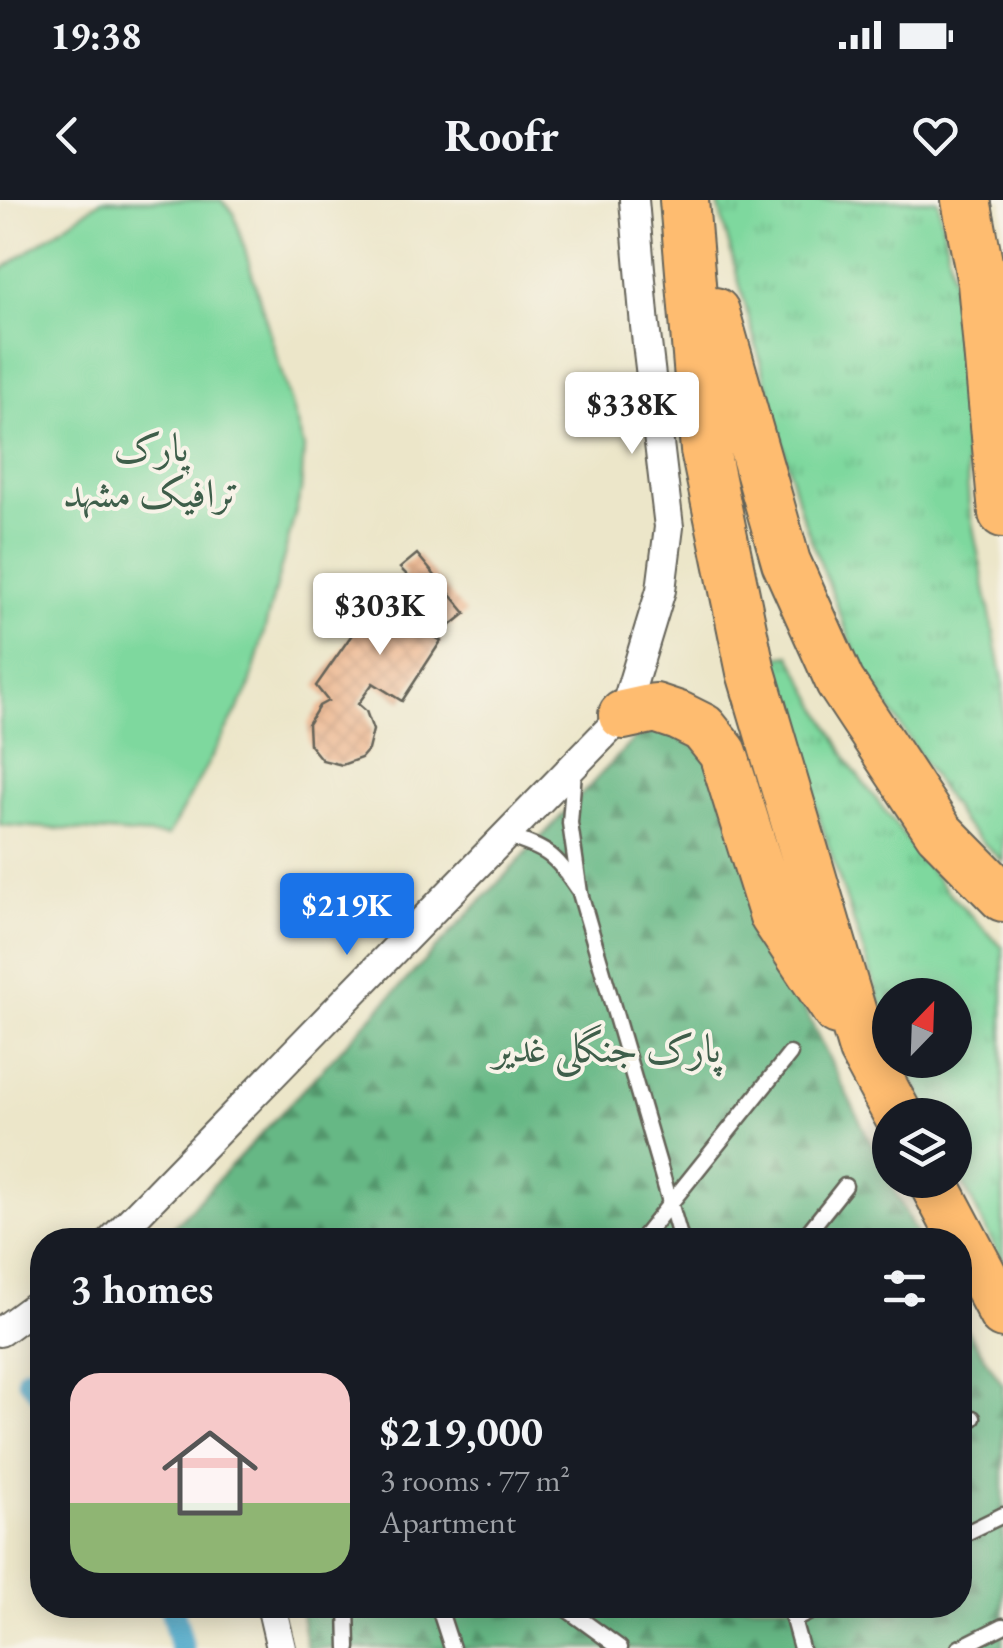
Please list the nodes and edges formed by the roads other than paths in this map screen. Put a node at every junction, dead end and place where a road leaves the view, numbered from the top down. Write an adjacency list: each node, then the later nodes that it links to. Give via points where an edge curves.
1 (634, 200): 5 (street, via 669,527 661,590)
2 (966, 200): 4 (highway, via 982,283)
3 (684, 202): 9 (highway, via 786,562 840,682 939,832); 10 (highway, via 705,450 748,654)
4 (1003, 513)
5 (623, 714): 6 (street); 10 (highway, via 655,708 678,716 703,728 723,753 774,916)
6 (575, 765): 7 (street); 8 (lane, via 570,824)
7 (506, 836): 8 (lane, via 560,862); 16 (street)
8 (580, 893): 15 (lane)
9 (1003, 897)
10 (863, 1050): 12 (highway)
11 (790, 1054): 15 (lane)
12 (889, 1098)
13 (845, 1186): 19 (lane)
14 (942, 1198): 20 (highway)
15 (670, 1203): 17 (lane); 18 (lane)
16 (124, 1228)
17 (651, 1228)
18 (677, 1228)
19 (812, 1228)
20 (957, 1228)
21 (972, 1255): 23 (highway)
22 (30, 1309): 24 (street)
23 (1003, 1314)
24 (0, 1332)
25 (1003, 1515): 26 (lane)
26 (972, 1530)
27 (274, 1618): 33 (street)
28 (347, 1618): 34 (lane)
29 (442, 1618): 35 (lane)
30 (580, 1618): 36 (lane)
31 (792, 1618): 37 (lane)
32 (1003, 1626): 38 (lane)
33 (281, 1648)
34 (348, 1648)
35 (452, 1648)
36 (620, 1648)
37 (801, 1648)
38 (959, 1648)

